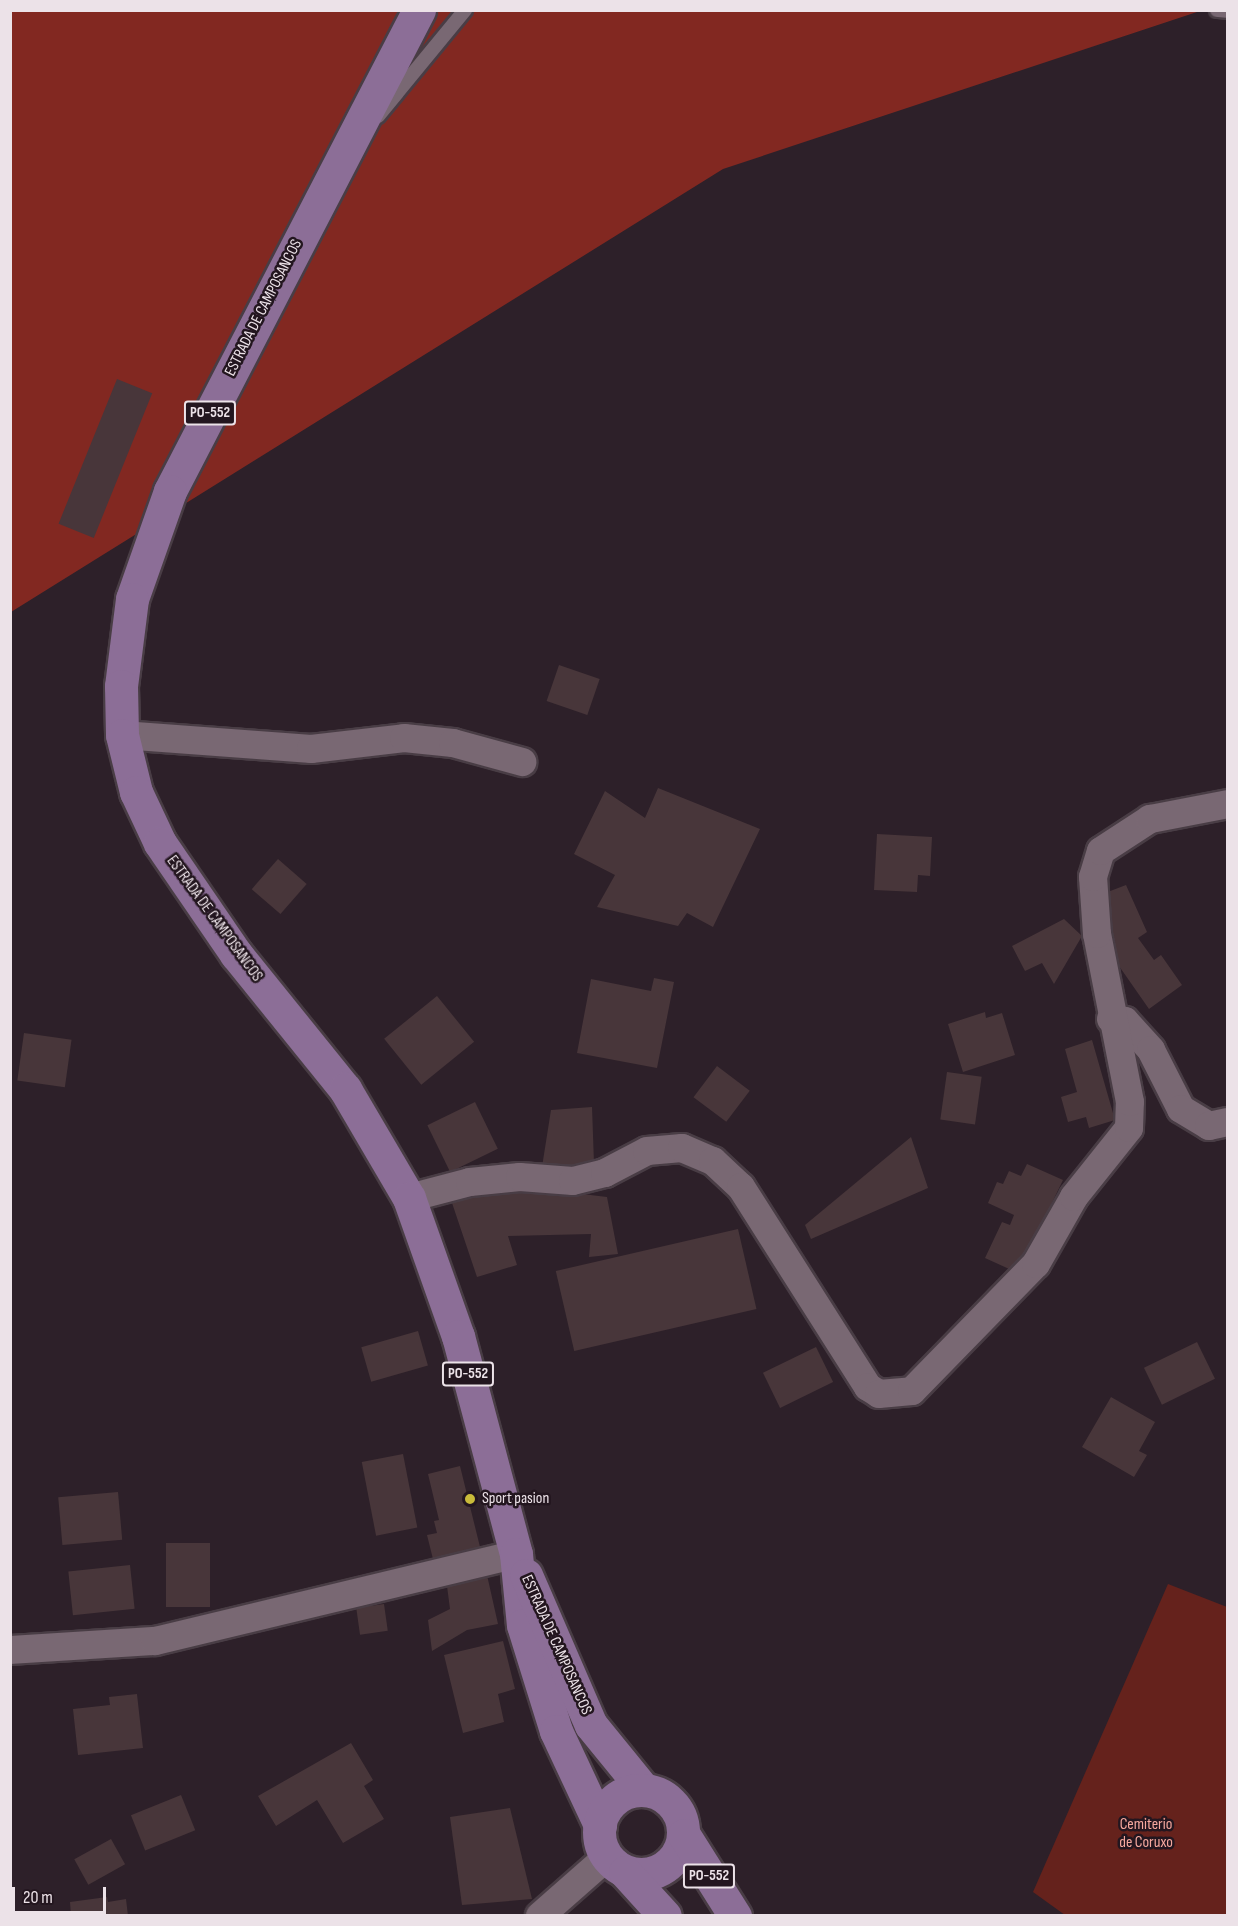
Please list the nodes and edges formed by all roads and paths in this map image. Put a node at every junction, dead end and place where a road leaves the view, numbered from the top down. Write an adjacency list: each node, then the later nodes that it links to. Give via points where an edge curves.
1 (419, 10): 5 (main road, ESTRADA DE CAMPOSANCOS / PO-552)
2 (465, 10): 5 (lane)
3 (1217, 10): 4 (lane)
4 (1227, 10)
5 (343, 156): 6 (main road, ESTRADA DE CAMPOSANCOS / PO-552, via 170,490 127,627)
6 (122, 735): 7 (street, via 311,749 404,738 453,743); 11 (main road, ESTRADA DE CAMPOSANCOS / PO-552, via 136,792 165,852 236,954 345,1089)
7 (522, 762)
8 (1227, 804): 9 (street, via 1150,819 1101,851 1093,877 1097,934)
9 (1112, 1019): 10 (street, via 1125,1021 1151,1050 1181,1109 1209,1125); 11 (street, via 1130,1102 1122,1142 1074,1197 1036,1264 938,1367 912,1391 899,1395 868,1387 741,1187 713,1161 682,1148 647,1151 605,1173 573,1181 520,1177 470,1182)
10 (1227, 1122)
11 (409, 1198): 12 (main road, ESTRADA DE CAMPOSANCOS / PO-552, via 458,1336)
12 (516, 1554): 13 (street, via 154,1641); 14 (main road, ESTRADA DE CAMPOSANCOS / PO-552, via 591,1725); 15 (main road, ESTRADA DE CAMPOSANCOS / PO-552, via 523,1625 556,1731)
13 (10, 1650)
14 (644, 1790): 15 (main road, via 610,1803); 16 (main road, ESTRADA DE CAMPOSANCOS / PO-552, via 669,1799)
15 (600, 1825): 17 (main road, ESTRADA DE CAMPOSANCOS / PO-552)
16 (684, 1835): 17 (main road, PO-552, via 676,1856 659,1871); 20 (main road, ESTRADA DE CAMPOSANCOS / PO-552)
17 (616, 1864): 18 (street); 19 (main road, ESTRADA DE CAMPOSANCOS / PO-552)
18 (540, 1916)
19 (665, 1916)
20 (735, 1916)

